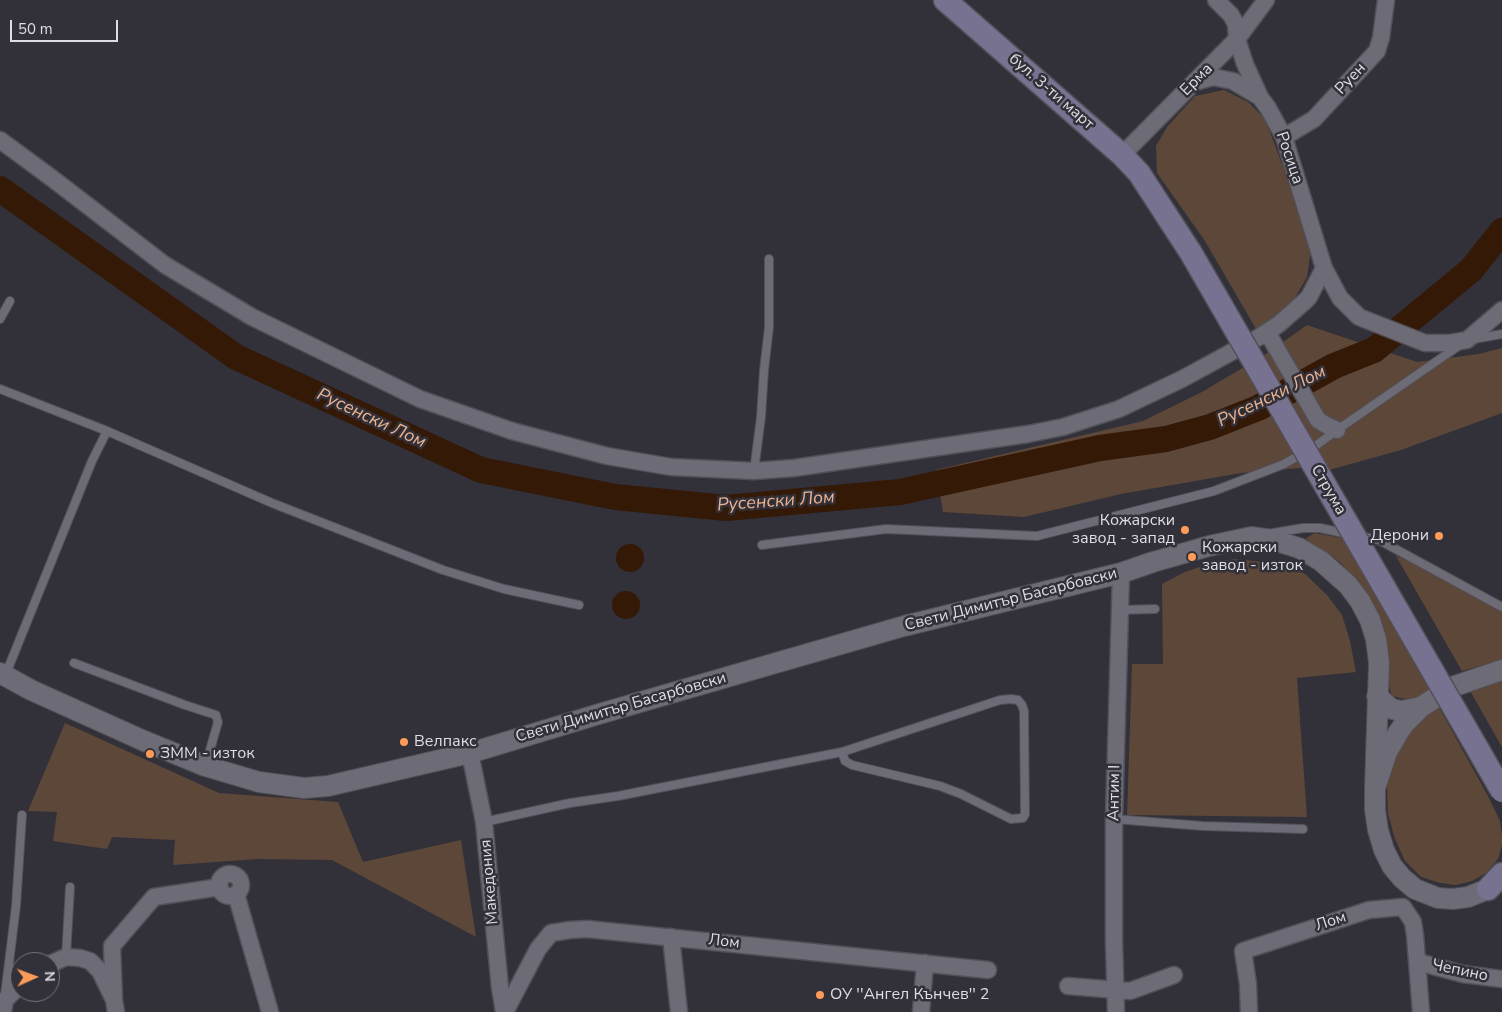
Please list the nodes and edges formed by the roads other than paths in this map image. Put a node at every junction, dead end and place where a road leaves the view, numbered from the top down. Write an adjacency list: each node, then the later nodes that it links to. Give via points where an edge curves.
1 (945, 0): 10 (main road, бул. 3-ти март)
2 (1216, 0): 5 (street, Росица, via 1232,15)
3 (1266, 0): 5 (street, Ерма)
4 (1386, 0): 8 (street, Руен, via 1377,51 1314,119)
5 (1237, 39): 6 (street, Ерма); 7 (street, Росица)
6 (1195, 82): 7 (street, via 1213,77 1233,81); 10 (street, Ерма)
7 (1260, 97): 8 (street, Росица)
8 (1284, 137): 13 (street, Росица)
9 (0, 140): 23 (street, via 165,265 252,317 420,399 512,431 606,456 671,467)
10 (1122, 155): 11 (main road, бул. 3-ти март)
11 (1150, 190): 40 (main road, Струма, bridge, via 1191,253)
12 (769, 259): 23 (lane, via 769,327)
13 (1324, 268): 17 (street, via 1309,297); 19 (street, Росица, via 1335,292 1359,317 1426,343)
14 (10, 301): 16 (lane)
15 (1502, 310): 19 (street)
16 (0, 319)
17 (1267, 332): 21 (street, via 1318,420); 23 (street, via 1119,409 1063,427 794,468)
18 (1502, 334): 19 (lane)
19 (1468, 340): 21 (lane)
20 (0, 389): 22 (lane)
21 (1336, 430): 25 (lane, via 1284,464 1246,480 1037,536 886,529)
22 (107, 431): 27 (lane, via 272,503 443,570 504,589); 33 (lane)
23 (754, 471)
24 (1251, 537): 26 (street, Свети Димитър Басарбовски, via 1209,546); 28 (lane, via 1320,528 1379,540); 34 (street, via 1299,548 1321,561 1348,585 1370,620 1376,639 1379,663)
25 (762, 545)
26 (1121, 573): 30 (street, Антим I); 37 (street, Свети Димитър Басарбовски, via 904,626)
27 (579, 605)
28 (1502, 607)
29 (1155, 609): 30 (lane)
30 (1119, 610): 42 (street, Антим I)
31 (74, 663): 38 (lane, via 216,715 218,722)
32 (1502, 670): 35 (street, via 1452,687)
33 (2, 675): 38 (street, Свети Димитър Басарбовски)
34 (1377, 696): 35 (street, via 1386,706 1402,711); 39 (street)
35 (1420, 707): 39 (street, via 1404,724 1387,752)
36 (842, 752): 36 (lane, via 1000,700 1018,700 1024,711 1025,814 1023,818 1011,819 940,786 852,765 845,761); 43 (lane)
37 (470, 753): 38 (street, Свети Димитър Басарбовски, via 328,786 304,788 258,782); 43 (street, Македония)
38 (205, 766)
39 (1375, 788): 45 (street, via 1375,810 1384,850 1392,866 1415,889 1438,898 1452,899 1468,897)
40 (1502, 791)
41 (22, 815): 57 (lane, via 16,906)
42 (1114, 819): 44 (lane); 56 (street, Антим I)
43 (484, 822): 60 (street, Македония)
44 (1303, 829)
45 (1497, 884)
46 (70, 887): 48 (lane)
47 (671, 937): 51 (street, Лом); 60 (street, Лом, via 587,929 551,933 538,949); 61 (street)
48 (66, 957): 49 (street); 58 (street, via 90,961 100,971)
49 (60, 960)
50 (1418, 962): 54 (street, Чепино); 64 (street, Лом, via 1412,922 1403,907 1369,910 1243,951); 65 (street)
51 (925, 963): 52 (street, Лом); 62 (street)
52 (988, 970)
53 (1174, 975): 56 (street, via 1130,991)
54 (1502, 980)
55 (1068, 986): 56 (street)
56 (1116, 990): 63 (street, Антим I)
57 (4, 1006)
58 (115, 1006): 59 (street, via 112,946 154,897 220,887 223,894 236,894)
59 (270, 1012)
60 (504, 1012)
61 (678, 1012)
62 (921, 1012)
63 (1116, 1012)
64 (1249, 1012)
65 (1421, 1012)

